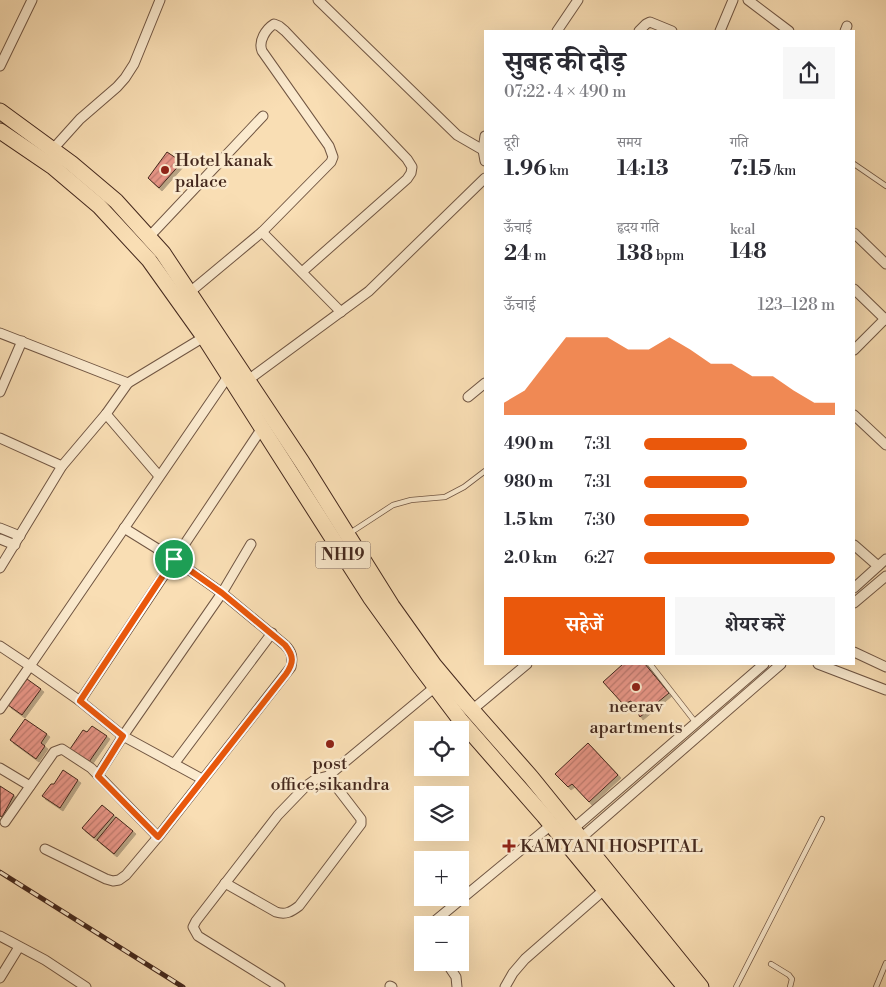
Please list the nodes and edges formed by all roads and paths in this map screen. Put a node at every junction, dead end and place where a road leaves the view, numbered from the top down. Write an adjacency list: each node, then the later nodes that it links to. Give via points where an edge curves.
1 (32, 0): 12 (street)
2 (160, 0): 17 (street, via 125,78)
3 (318, 0): 18 (street, via 457,135)
4 (578, 0): 7 (street)
5 (733, 0): 10 (street)
6 (748, 0): 11 (street)
7 (558, 30)
8 (640, 30): 9 (street, via 650,22)
9 (670, 30)
10 (720, 30)
11 (788, 30)
12 (0, 66)
13 (0, 111): 17 (highway, NH19)
14 (262, 116): 25 (street)
15 (0, 131): 33 (highway, NH19, via 53,167 99,206 149,260)
16 (484, 143): 18 (street)
17 (53, 149): 25 (highway, NH19, via 116,201)
18 (483, 150): 19 (street)
19 (484, 156)
20 (855, 165): 22 (lane)
21 (484, 179): 30 (street, via 369,291)
22 (886, 186)
23 (262, 232): 27 (street); 27 (street, via 333,157 330,146 262,51 261,42 274,24 285,31 412,167 407,179); 29 (street)
24 (855, 234): 26 (street)
25 (148, 238): 29 (highway, NH19, via 163,253)
26 (886, 264)
27 (302, 272): 30 (street)
28 (855, 290): 31 (street)
29 (190, 292): 37 (highway, NH19)
30 (341, 312): 37 (street)
31 (886, 319): 35 (street)
32 (0, 333): 34 (street)
33 (204, 338): 36 (highway, NH19); 38 (street)
34 (22, 341): 38 (street); 40 (street)
35 (855, 349)
36 (229, 375): 44 (highway, NH19); 49 (street)
37 (248, 380): 52 (highway, NH19)
38 (128, 383): 42 (street)
39 (484, 384): 41 (street)
40 (0, 392)
41 (468, 397)
42 (106, 414): 47 (street); 49 (street)
43 (855, 416): 46 (street)
44 (262, 428): 58 (street); 76 (highway, NH19, via 370,597)
45 (0, 438): 47 (street)
46 (886, 445)
47 (62, 466): 53 (street)
48 (484, 472): 52 (lane, via 445,497 393,505)
49 (158, 476): 51 (street)
50 (0, 528): 53 (street)
51 (124, 528): 58 (street); 74 (street)
52 (347, 535): 80 (highway, NH19, via 434,665)
53 (20, 536): 56 (street)
54 (0, 539): 56 (street)
55 (251, 544): 64 (street)
56 (15, 545): 61 (street)
57 (855, 546): 60 (street)
58 (174, 559): 64 (street); 78 (street)
59 (886, 559): 60 (street)
60 (878, 566): 63 (street)
61 (0, 568)
62 (886, 576): 65 (street)
63 (855, 587)
64 (222, 593): 66 (street); 82 (street)
65 (855, 602)
66 (272, 633): 83 (street); 87 (street, via 291,652 291,667)
67 (0, 646): 74 (street)
68 (855, 652): 75 (street)
69 (526, 665): 80 (street)
70 (651, 665): 81 (lane)
71 (763, 665): 81 (street)
72 (780, 665): 92 (street)
73 (821, 665): 77 (street)
74 (30, 666): 78 (street); 79 (street)
75 (886, 667)
76 (435, 687): 86 (street); 91 (highway, NH19)
77 (886, 690)
78 (80, 701): 82 (street)
79 (0, 709)
80 (472, 710): 92 (highway, NH19)
81 (696, 723): 92 (street)
82 (123, 736): 83 (street); 85 (street)
83 (174, 764): 87 (street)
84 (0, 768): 88 (street)
85 (98, 776): 88 (street, via 66,750 58,749); 93 (street)
86 (328, 776): 95 (street, via 306,786); 95 (street, via 357,812 361,824 299,906 291,912 276,912)
87 (202, 779): 93 (street)
88 (30, 786): 90 (street)
89 (822, 819): 110 (lane)
90 (5, 822)
91 (551, 825): 96 (highway, NH19); 97 (street)
92 (576, 834): 109 (highway, NH19)
93 (158, 837): 94 (street, via 126,875 113,881)
94 (46, 849)
95 (225, 883): 105 (street, via 196,921 194,932)
96 (605, 889): 107 (street, via 526,958); 108 (highway, NH19)
97 (441, 916)
98 (0, 936): 99 (street)
99 (19, 947): 103 (street); 104 (street, via 45,960)
100 (886, 963): 112 (lane)
101 (771, 964): 111 (lane, via 789,975 792,979)
102 (452, 971): 106 (street)
103 (0, 978)
104 (81, 986)
105 (280, 987)
106 (457, 987)
107 (505, 987)
108 (685, 987)
109 (701, 987)
110 (736, 987)
111 (790, 987)
112 (876, 987)

